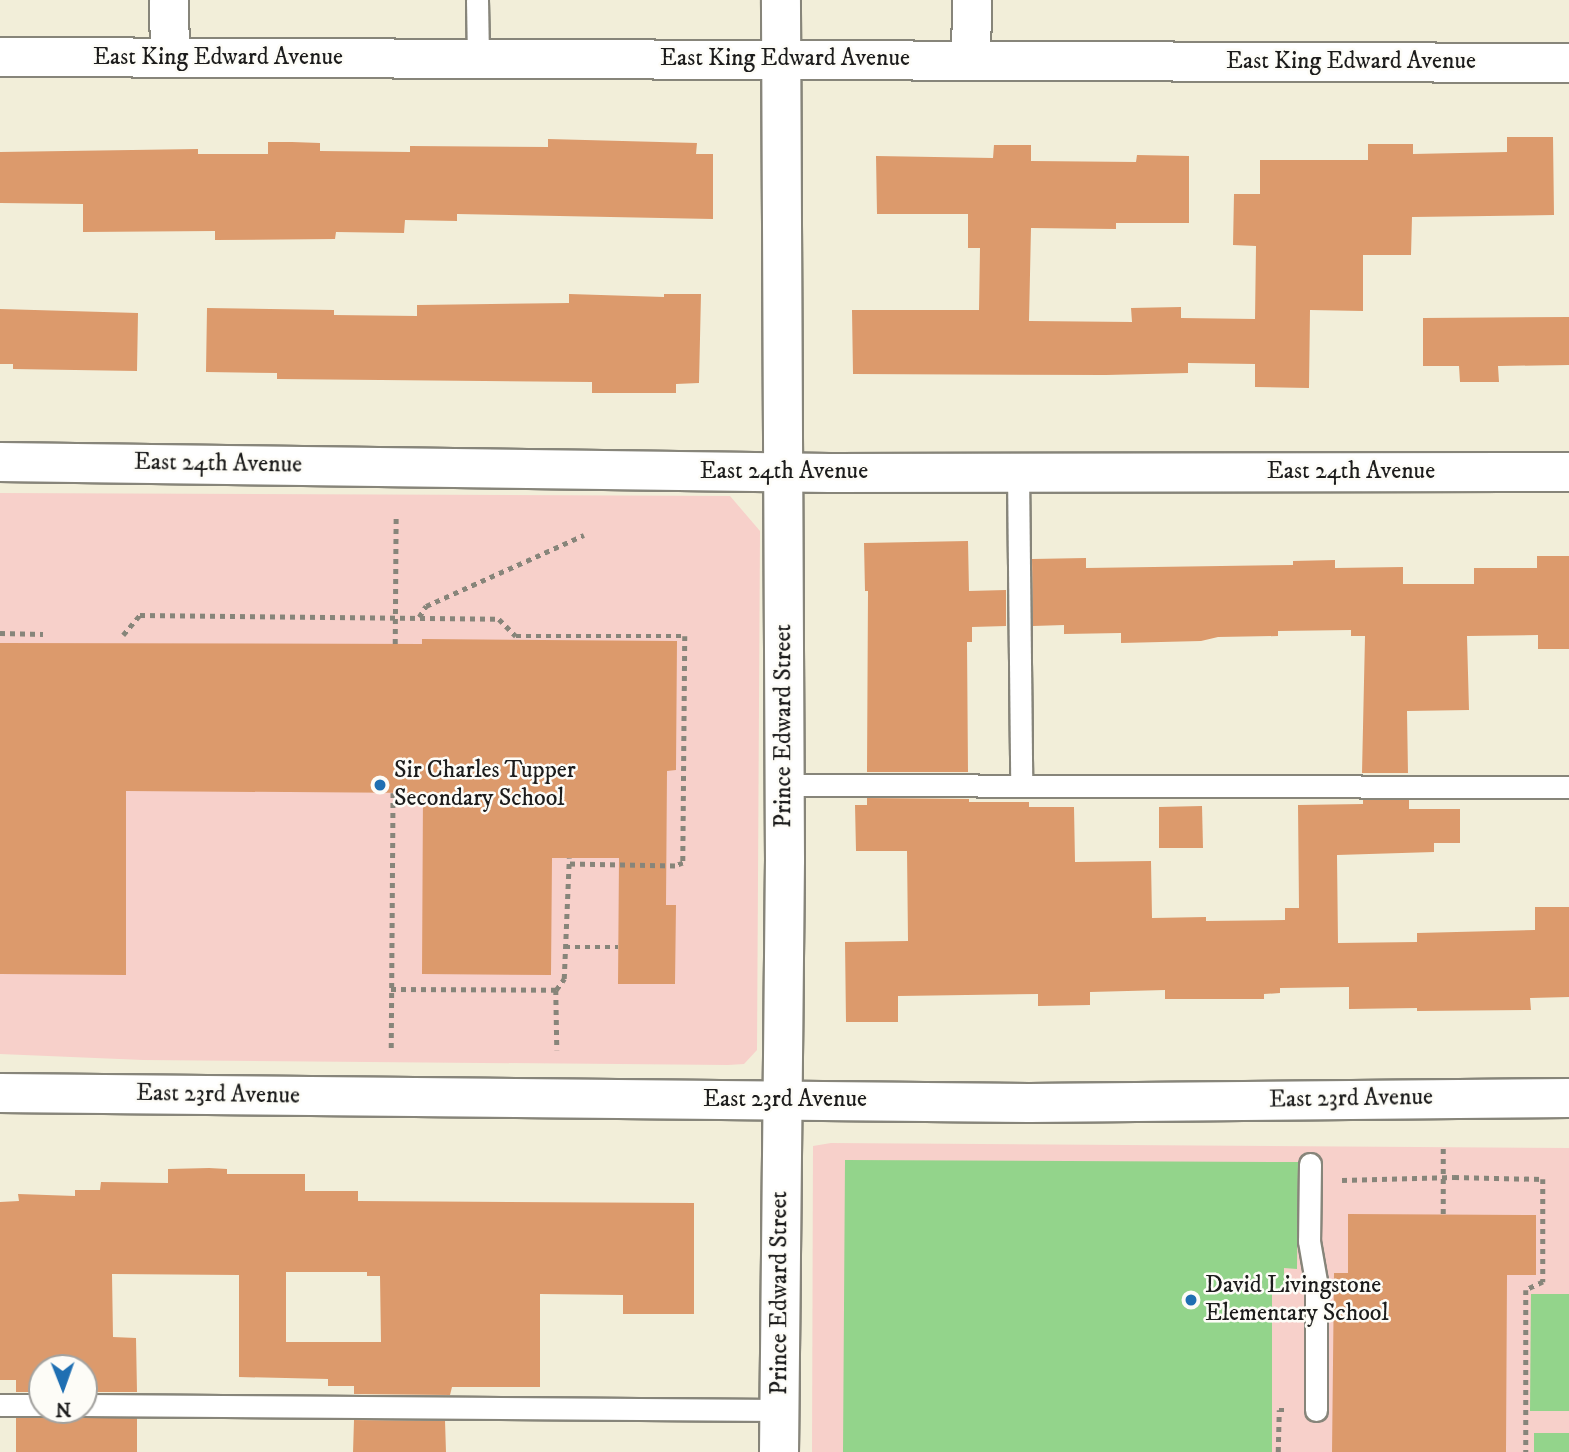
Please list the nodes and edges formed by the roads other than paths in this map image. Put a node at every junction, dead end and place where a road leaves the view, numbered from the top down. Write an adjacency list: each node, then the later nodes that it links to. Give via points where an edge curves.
1 (169, 0): 6 (street)
2 (477, 0): 7 (lane)
3 (781, 0): 8 (street, Prince Edward Street)
4 (972, 0): 9 (street)
5 (0, 57): 6 (street, East King Edward Avenue)
6 (170, 58): 7 (street, East King Edward Avenue)
7 (478, 59): 8 (street, East King Edward Avenue)
8 (781, 59): 9 (street, East King Edward Avenue); 14 (street, Prince Edward Street)
9 (971, 60): 10 (street, East King Edward Avenue)
10 (1569, 63)
11 (0, 462): 14 (street, East 24th Avenue)
12 (1018, 471): 13 (street, East 24th Avenue); 14 (street, East 24th Avenue); 15 (lane)
13 (1569, 472)
14 (784, 473): 16 (street, Prince Edward Street)
15 (1021, 783): 16 (lane); 17 (lane)
16 (784, 785): 20 (street, Prince Edward Street)
17 (1569, 787)
18 (0, 1093): 20 (street, East 23rd Avenue)
19 (1569, 1098): 20 (street, East 23rd Avenue)
20 (781, 1100): 25 (street, Prince Edward Street)
21 (1310, 1164): 26 (lane)
22 (0, 1405): 23 (lane)
23 (28, 1405)
24 (98, 1405): 25 (lane)
25 (779, 1410): 27 (street, Prince Edward Street)
26 (1316, 1410)
27 (779, 1452)

